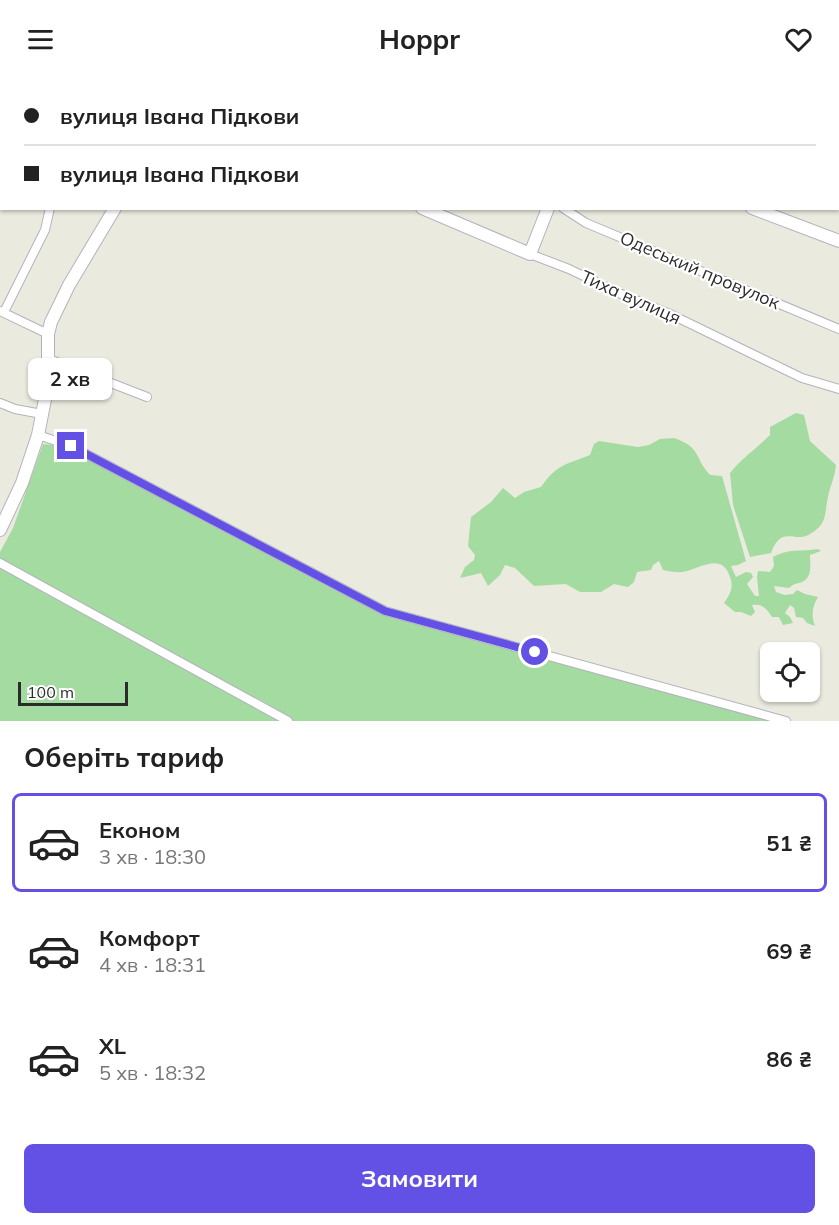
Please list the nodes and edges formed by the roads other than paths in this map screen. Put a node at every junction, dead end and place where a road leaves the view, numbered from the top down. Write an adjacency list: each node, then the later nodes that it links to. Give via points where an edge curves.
1 (50, 210): 9 (street, via 40,241)
2 (114, 210): 11 (main road, via 57,306)
3 (427, 210): 8 (main road, Тиха вулиця)
4 (547, 210): 8 (main road)
5 (566, 210): 10 (street, Одеський провулок, via 586,223)
6 (757, 210): 7 (main road)
7 (839, 241)
8 (530, 254): 13 (street, Тиха вулиця, via 670,314 802,378)
9 (2, 311): 11 (street)
10 (839, 329)
11 (48, 334): 12 (main road)
12 (49, 359): 14 (street); 16 (main road)
13 (839, 389)
14 (147, 397)
15 (0, 403): 16 (street)
16 (42, 414): 17 (main road)
17 (38, 435): 18 (main road, via 29,464); 22 (street, via 71,446 385,611)
18 (4, 512): 19 (main road)
19 (0, 530)
20 (0, 563): 21 (street)
21 (288, 721)
22 (786, 721)

